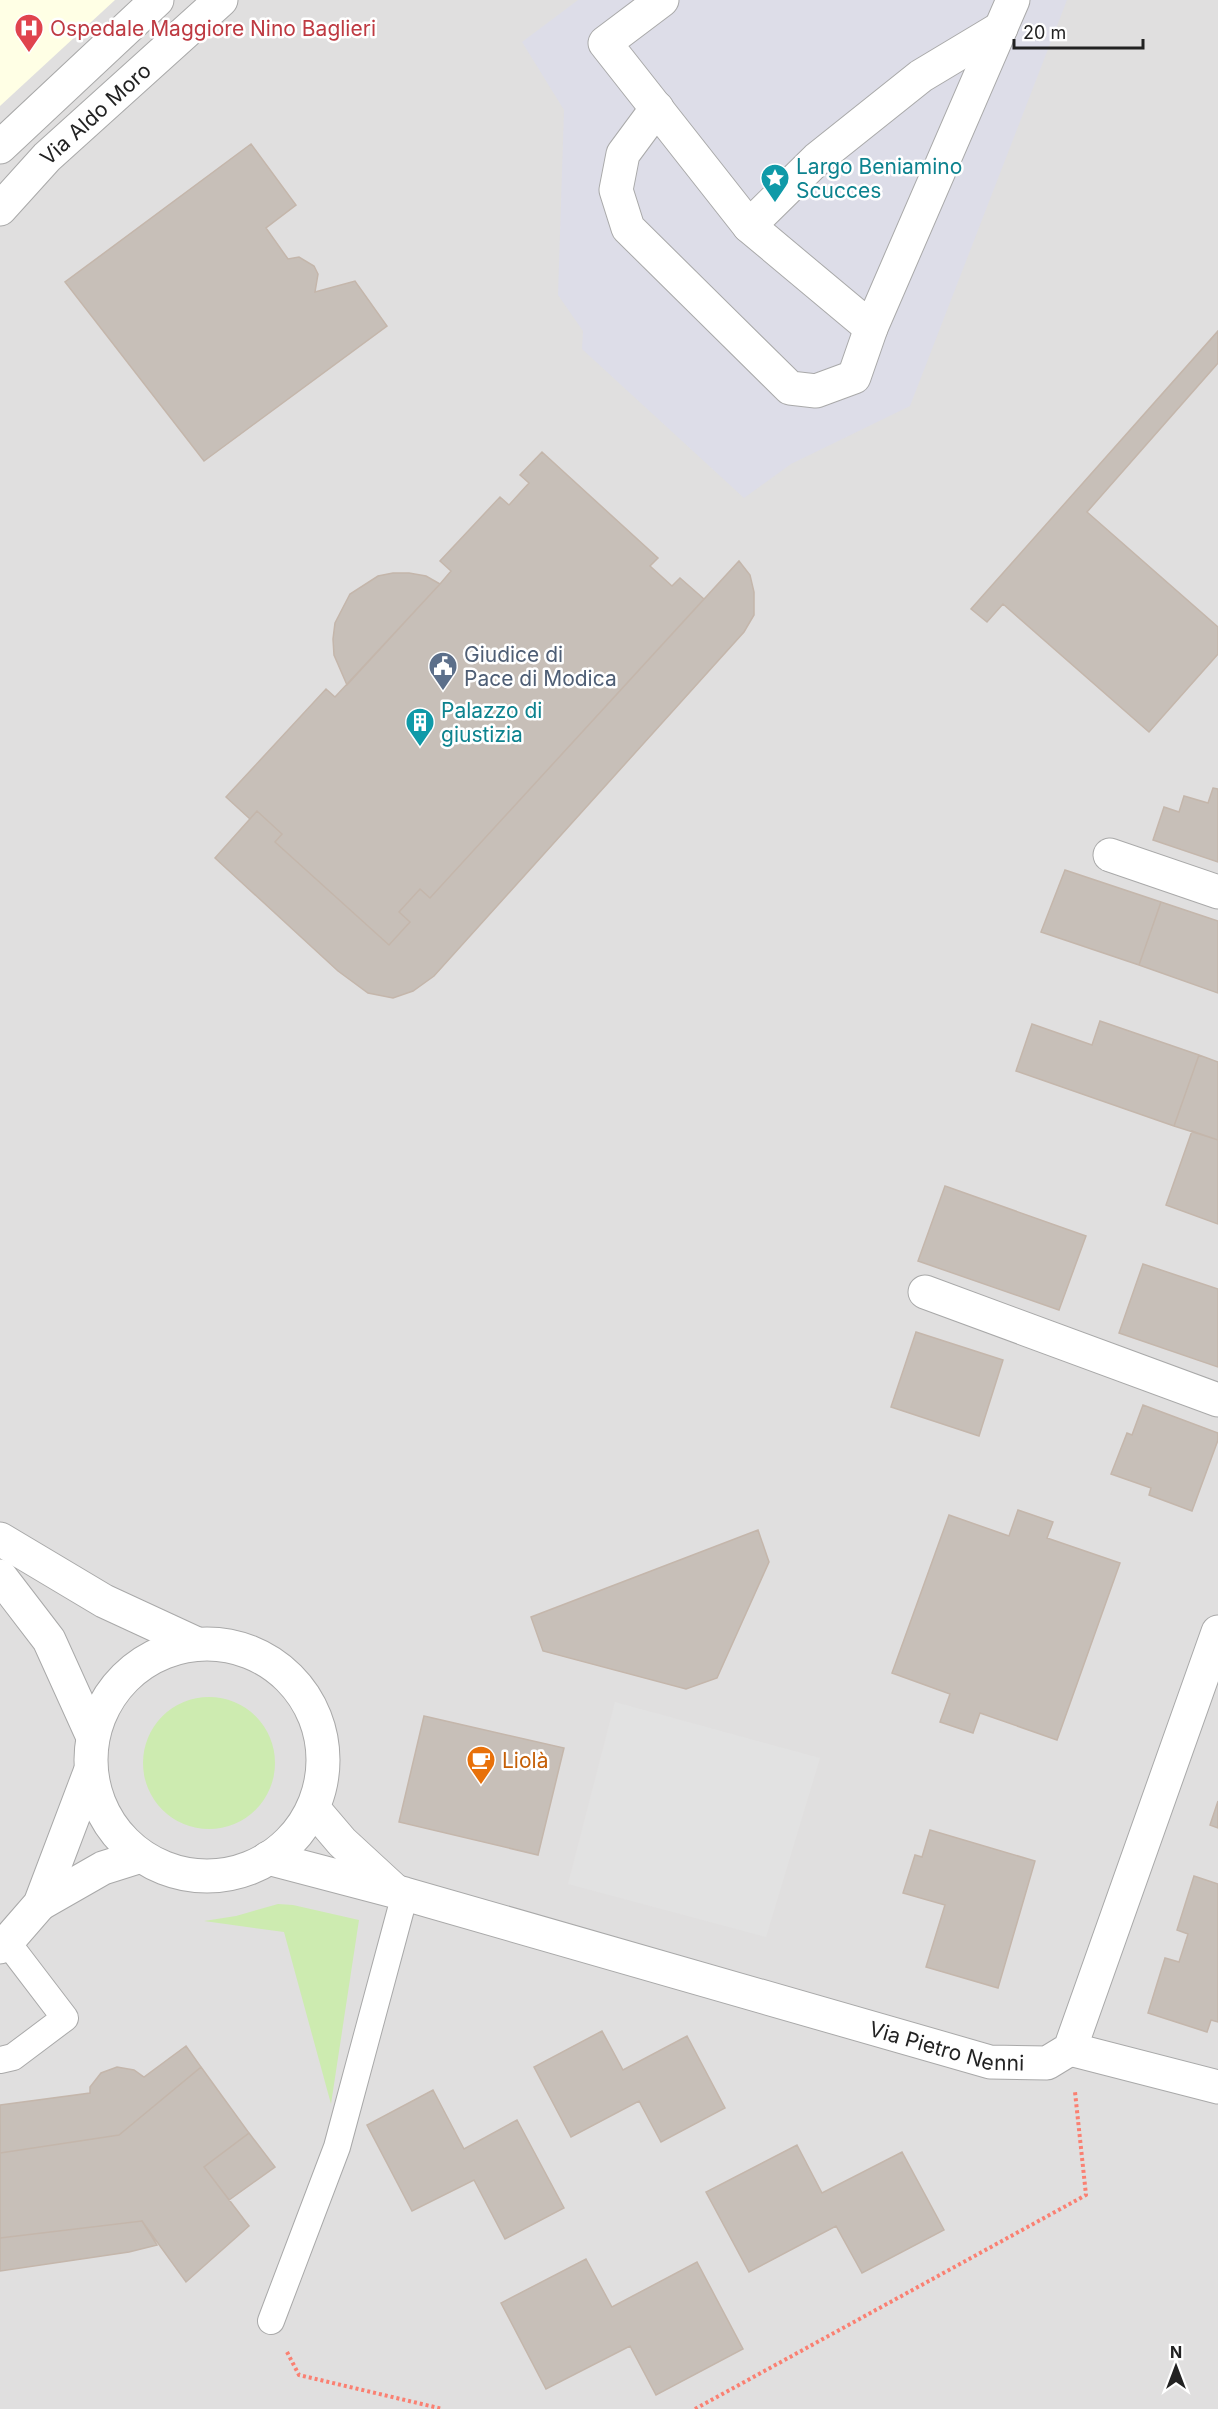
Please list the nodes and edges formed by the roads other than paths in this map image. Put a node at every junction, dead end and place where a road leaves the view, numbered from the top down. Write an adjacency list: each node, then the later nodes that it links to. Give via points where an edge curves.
1 (157, 0): 6 (street, Via Aldo Moro)
2 (221, 0): 7 (street, Via Aldo Moro, via 46,157)
3 (662, 0): 5 (street, via 605,43)
4 (1007, 14): 8 (street, via 817,159); 9 (street)
5 (657, 108): 8 (street); 9 (street, via 623,154 616,190 628,228 790,388 816,391 854,377)
6 (0, 147)
7 (0, 209)
8 (749, 226): 9 (street)
9 (871, 328)
10 (1110, 855): 11 (street)
11 (1218, 892)
12 (925, 1292): 13 (street)
13 (1218, 1400)
14 (0, 1539): 17 (street, via 104,1601)
15 (0, 1576): 18 (street, via 49,1640)
16 (1218, 1632): 26 (street)
17 (197, 1644): 18 (street, via 161,1653 129,1673 105,1701); 20 (street, via 231,1646 264,1658 291,1679 311,1707 322,1740 323,1775)
18 (92, 1735): 19 (street)
19 (90, 1772): 21 (street, via 104,1814 116,1833); 24 (street)
20 (313, 1808): 22 (street, via 294,1837); 23 (street, via 342,1842)
21 (141, 1856): 22 (street, via 182,1874 227,1875); 24 (street, via 103,1868)
22 (268, 1858): 23 (street, Via Pietro Nenni)
23 (401, 1893): 26 (street, Via Pietro Nenni, via 990,2062 1047,2063); 29 (lane, via 337,2147)
24 (40, 1904): 25 (street)
25 (4, 1945): 27 (lane, via 65,2018 13,2057)
26 (1070, 2049): 28 (street)
27 (0, 2060)
28 (1218, 2087)
29 (271, 2321)

